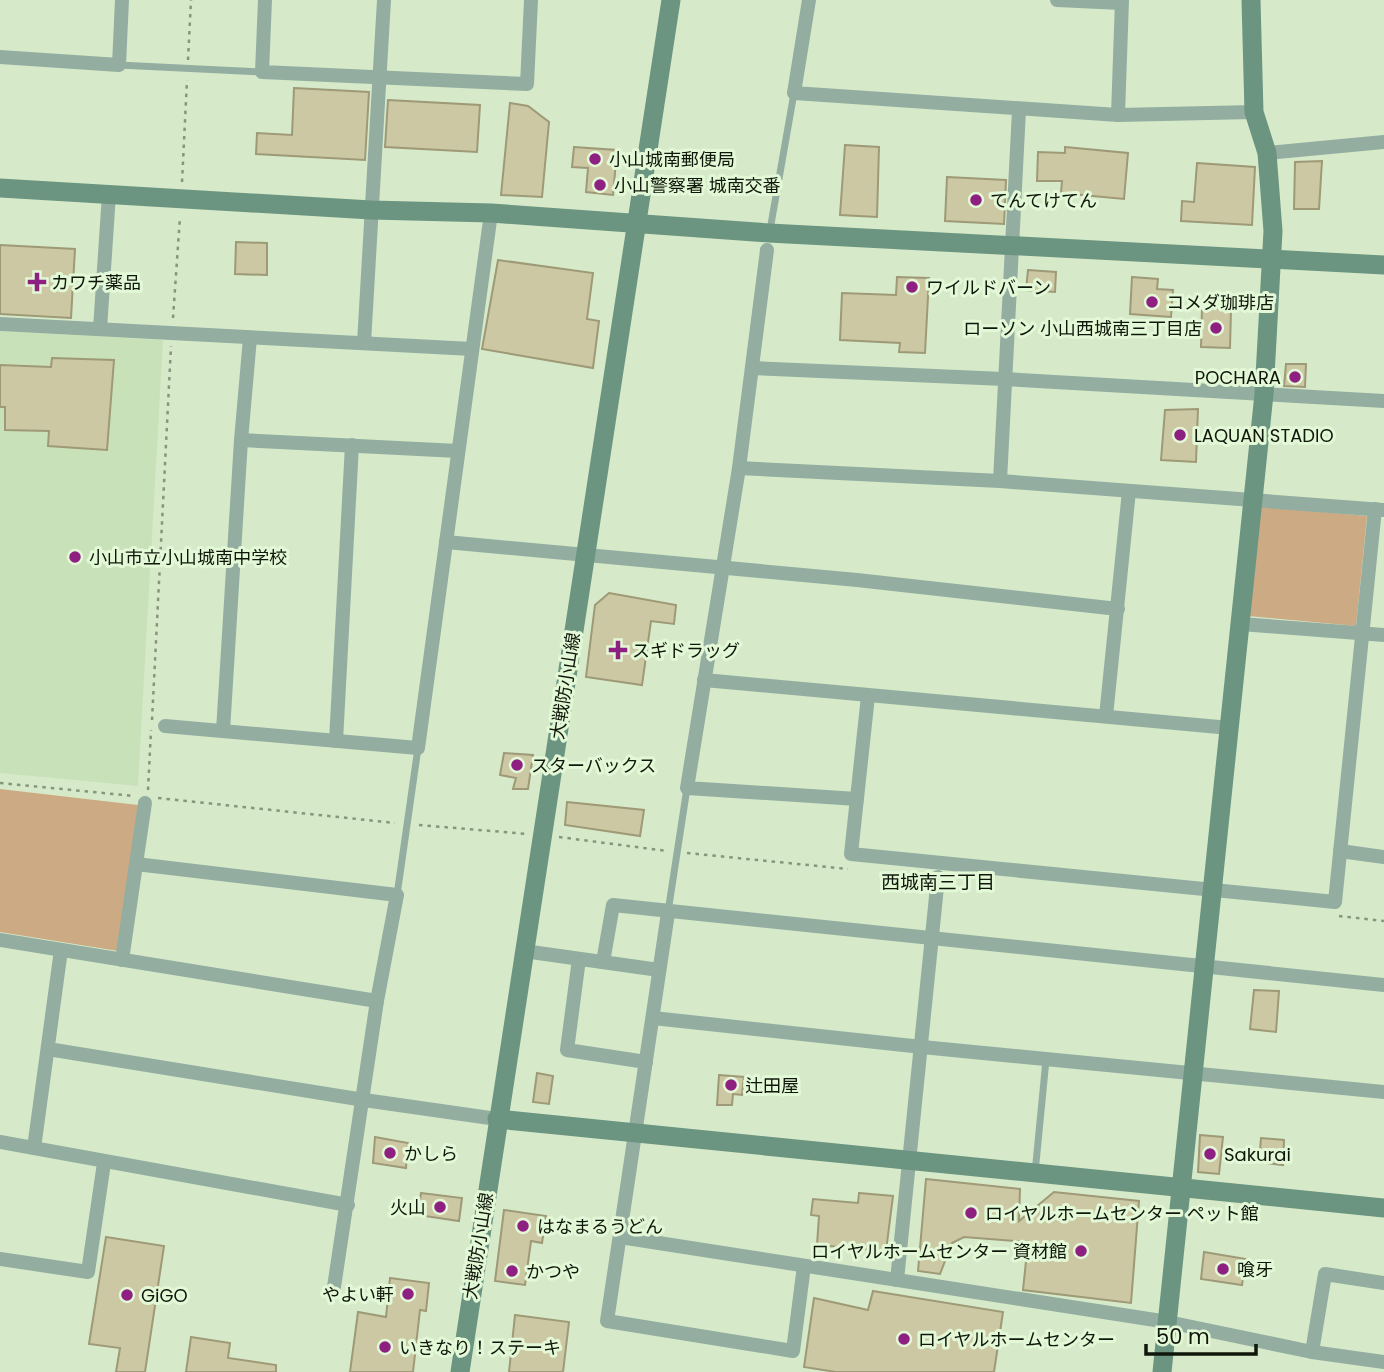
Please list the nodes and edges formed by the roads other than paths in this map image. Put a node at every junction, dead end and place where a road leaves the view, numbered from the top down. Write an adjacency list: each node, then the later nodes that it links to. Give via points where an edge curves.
1 (122, 0): 11 (street)
2 (265, 0): 12 (street)
3 (384, 0): 13 (street)
4 (531, 0): 13 (street, via 527,84)
5 (671, 0): 24 (street, 大戦防小山線)
6 (809, 0): 14 (street)
7 (1057, 0): 9 (street)
8 (1251, 0): 16 (street)
9 (1122, 2): 17 (street)
10 (0, 57): 11 (street)
11 (119, 65): 12 (lane)
12 (262, 72): 13 (street)
13 (378, 77): 22 (street)
14 (794, 93): 15 (street); 25 (lane)
15 (1019, 110): 17 (street); 26 (street)
16 (1254, 112): 17 (street); 19 (street)
17 (1118, 115)
18 (1384, 142): 19 (street)
19 (1266, 153): 27 (street)
20 (0, 188): 21 (street)
21 (109, 194): 22 (street); 30 (street)
22 (372, 210): 23 (street); 32 (street)
23 (491, 213): 24 (street); 33 (street)
24 (637, 224): 25 (street); 47 (street, 大戦防小山線)
25 (768, 242): 26 (street); 34 (street)
26 (1013, 244): 27 (street); 35 (street)
27 (1272, 260): 28 (street); 36 (street)
28 (1384, 265)
29 (0, 324): 30 (street)
30 (100, 330): 31 (street)
31 (250, 338): 32 (street); 38 (street)
32 (364, 343): 33 (street)
33 (472, 349): 40 (street)
34 (752, 368): 35 (street); 41 (street)
35 (1004, 379): 36 (street); 42 (street)
36 (1264, 394): 37 (street); 44 (street)
37 (1384, 401)
38 (241, 440): 39 (street); 58 (street)
39 (352, 445): 40 (street); 59 (street)
40 (458, 451): 46 (street)
41 (739, 468): 42 (street); 48 (street)
42 (1000, 481): 43 (street)
43 (1129, 491): 44 (street); 49 (street)
44 (1253, 500): 45 (street); 50 (street)
45 (1380, 510): 51 (street)
46 (446, 542): 47 (street); 60 (street)
47 (585, 554): 48 (street); 74 (street, 大戦防小山線)
48 (723, 568): 49 (street); 53 (street)
49 (1118, 609): 55 (street)
50 (1241, 624): 51 (street); 57 (street)
51 (1363, 633): 52 (street); 64 (street)
52 (1384, 635)
53 (704, 680): 54 (street); 61 (street)
54 (868, 696): 55 (street); 62 (street)
55 (1106, 716): 57 (street)
56 (165, 726): 58 (street)
57 (1230, 728): 68 (street)
58 (223, 731): 59 (street)
59 (336, 741): 60 (street)
60 (418, 748): 69 (lane)
61 (687, 788): 62 (street); 70 (lane)
62 (857, 799): 68 (street, via 851,854)
63 (139, 800): 66 (street)
64 (1340, 851): 65 (street); 68 (street, via 1335,902)
65 (1384, 857)
66 (136, 864): 69 (street); 76 (street)
67 (938, 877): 72 (street)
68 (1213, 890): 78 (street)
69 (397, 895): 81 (street)
70 (668, 913): 72 (street); 77 (street, via 613,905); 79 (street)
71 (0, 940): 73 (street)
72 (932, 940): 78 (street); 83 (street)
73 (61, 950): 76 (street); 84 (street)
74 (524, 951): 75 (street); 90 (street, 大戦防小山線)
75 (579, 959): 77 (street); 86 (street, via 567,1050)
76 (122, 960): 81 (street)
77 (603, 962): 79 (street)
78 (1206, 968): 80 (street); 87 (street)
79 (659, 970): 82 (street)
80 (1384, 985)
81 (377, 1001): 89 (street)
82 (653, 1018): 83 (street); 86 (street)
83 (922, 1047): 85 (street); 94 (street)
84 (48, 1049): 89 (street); 93 (street)
85 (1046, 1059): 87 (street); 96 (lane)
86 (646, 1062): 91 (street)
87 (1193, 1073): 88 (street); 97 (street)
88 (1384, 1092)
89 (364, 1100): 90 (street); 98 (street)
90 (498, 1119): 91 (street); 109 (street, 大戦防小山線)
91 (634, 1133): 94 (street); 100 (street)
92 (0, 1142): 93 (street)
93 (34, 1148): 95 (street)
94 (911, 1162): 96 (street); 103 (street)
95 (104, 1163): 98 (street); 101 (street, via 88,1272)
96 (1035, 1174): 97 (street)
97 (1181, 1188): 99 (street); 106 (street)
98 (348, 1205): 105 (street)
99 (1384, 1208)
100 (620, 1237): 102 (street); 102 (street, via 607,1321 793,1351)
101 (0, 1259)
102 (804, 1266): 103 (street)
103 (897, 1280): 106 (street)
104 (1384, 1283): 107 (street, via 1325,1274)
105 (334, 1287)
106 (1168, 1322): 107 (street); 110 (street)
107 (1312, 1352): 108 (street)
108 (1384, 1363)
109 (460, 1372)
110 (1163, 1372)

